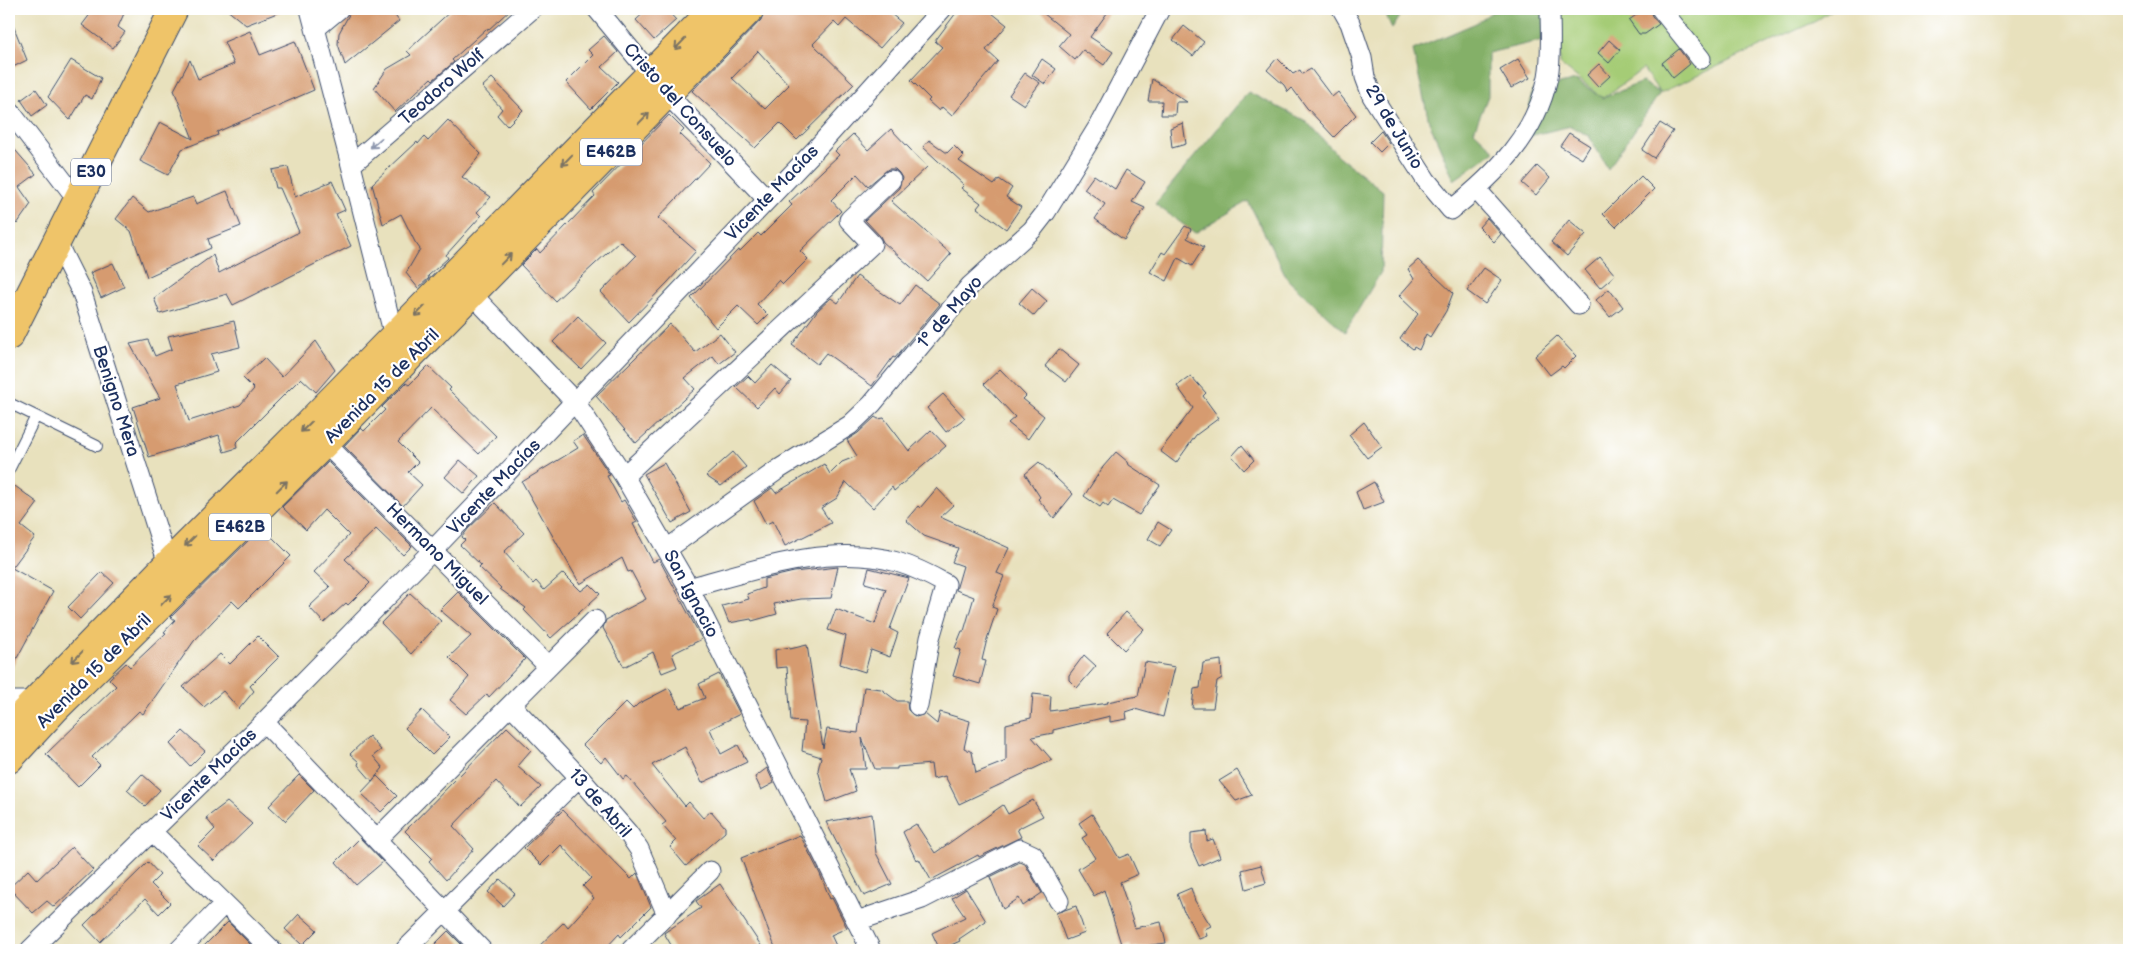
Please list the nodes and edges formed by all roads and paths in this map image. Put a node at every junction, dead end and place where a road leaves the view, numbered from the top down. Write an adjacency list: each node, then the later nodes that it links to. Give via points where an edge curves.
1 (174, 9): 21 (main road, E30)
2 (310, 9): 13 (street)
3 (338, 9): 13 (street)
4 (532, 9): 17 (street, Teodoro Wolf, one-way to 17)
5 (597, 9): 15 (street, Cristo del Consuelo)
6 (714, 9): 15 (main road, Avenida 15 de Abril / E462B, one-way to 15)
7 (750, 9): 15 (main road, Avenida 15 de Abril / E462B)
8 (942, 9): 20 (street, Vicente Macías, via 822,142)
9 (1160, 9): 35 (street, 1º de Mayo, via 1098,127 1032,230 970,286 872,404 850,425 779,469)
10 (1342, 9): 19 (street, 29 de Junio, via 1350,23 1372,96 1426,180 1451,210)
11 (1550, 9): 19 (street, via 1548,77 1538,108 1520,143)
12 (1661, 9): 14 (street)
13 (315, 29): 17 (street)
14 (1701, 59)
15 (658, 85): 20 (street, Cristo del Consuelo); 23 (main road, Avenida 15 de Abril / E462B)
16 (9, 110): 21 (street)
17 (351, 165): 26 (street)
18 (891, 180): 34 (street, via 849,220 872,244)
19 (1477, 190): 24 (street)
20 (766, 198): 29 (street, Vicente Macías)
21 (77, 199): 22 (main road, E30)
22 (56, 241): 25 (main road, E30); 37 (street, Benigno Mera, via 82,293)
23 (463, 285): 26 (main road, Avenida 15 de Abril / E462B, one-way to 26); 27 (main road, Avenida 15 de Abril / E462B); 29 (street, San Ignacio)
24 (1579, 305)
25 (10, 331)
26 (394, 337): 27 (street); 37 (main road, Avenida 15 de Abril / E462B, one-way to 37)
27 (401, 365): 31 (main road, Avenida 15 de Abril / E462B)
28 (9, 403): 30 (lane)
29 (576, 403): 34 (street, San Ignacio); 36 (street, Vicente Macías)
30 (36, 416): 32 (lane); 33 (lane)
31 (325, 443): 36 (street, Hermano Miguel); 46 (main road, Avenida 15 de Abril / E462B, one-way to 31)
32 (97, 446)
33 (9, 470)
34 (624, 476): 35 (street, San Ignacio)
35 (667, 549): 38 (street, San Ignacio)
36 (433, 550): 40 (street, Hermano Miguel); 44 (street, Vicente Macías)
37 (168, 564): 41 (main road, Avenida 15 de Abril / E462B, one-way to 41)
38 (689, 588): 43 (street, via 790,561 845,556 895,562 939,580 946,584 930,638); 55 (street, San Ignacio)
39 (594, 620): 40 (street)
40 (548, 666): 42 (street)
41 (22, 701): 45 (main road, Avenida 15 de Abril / E462B)
42 (511, 705): 47 (street, 13 de Abril); 49 (street)
43 (918, 706)
44 (264, 722): 48 (street, Vicente Macías); 49 (street)
45 (9, 728)
46 (9, 758)
47 (579, 777): 53 (street); 54 (street, 13 de Abril, via 639,849)
48 (151, 832): 52 (street); 56 (street, Vicente Macías)
49 (377, 839): 53 (street)
50 (710, 871): 54 (street)
51 (1059, 900): 55 (street, via 1032,855 1020,850 922,899)
52 (224, 904): 57 (street); 58 (street)
53 (444, 911): 59 (street); 60 (street)
54 (667, 915): 61 (street)
55 (856, 921): 62 (street, San Ignacio)
56 (30, 950)
57 (179, 950)
58 (272, 950)
59 (405, 950)
60 (482, 950)
61 (631, 950)
62 (871, 950)

